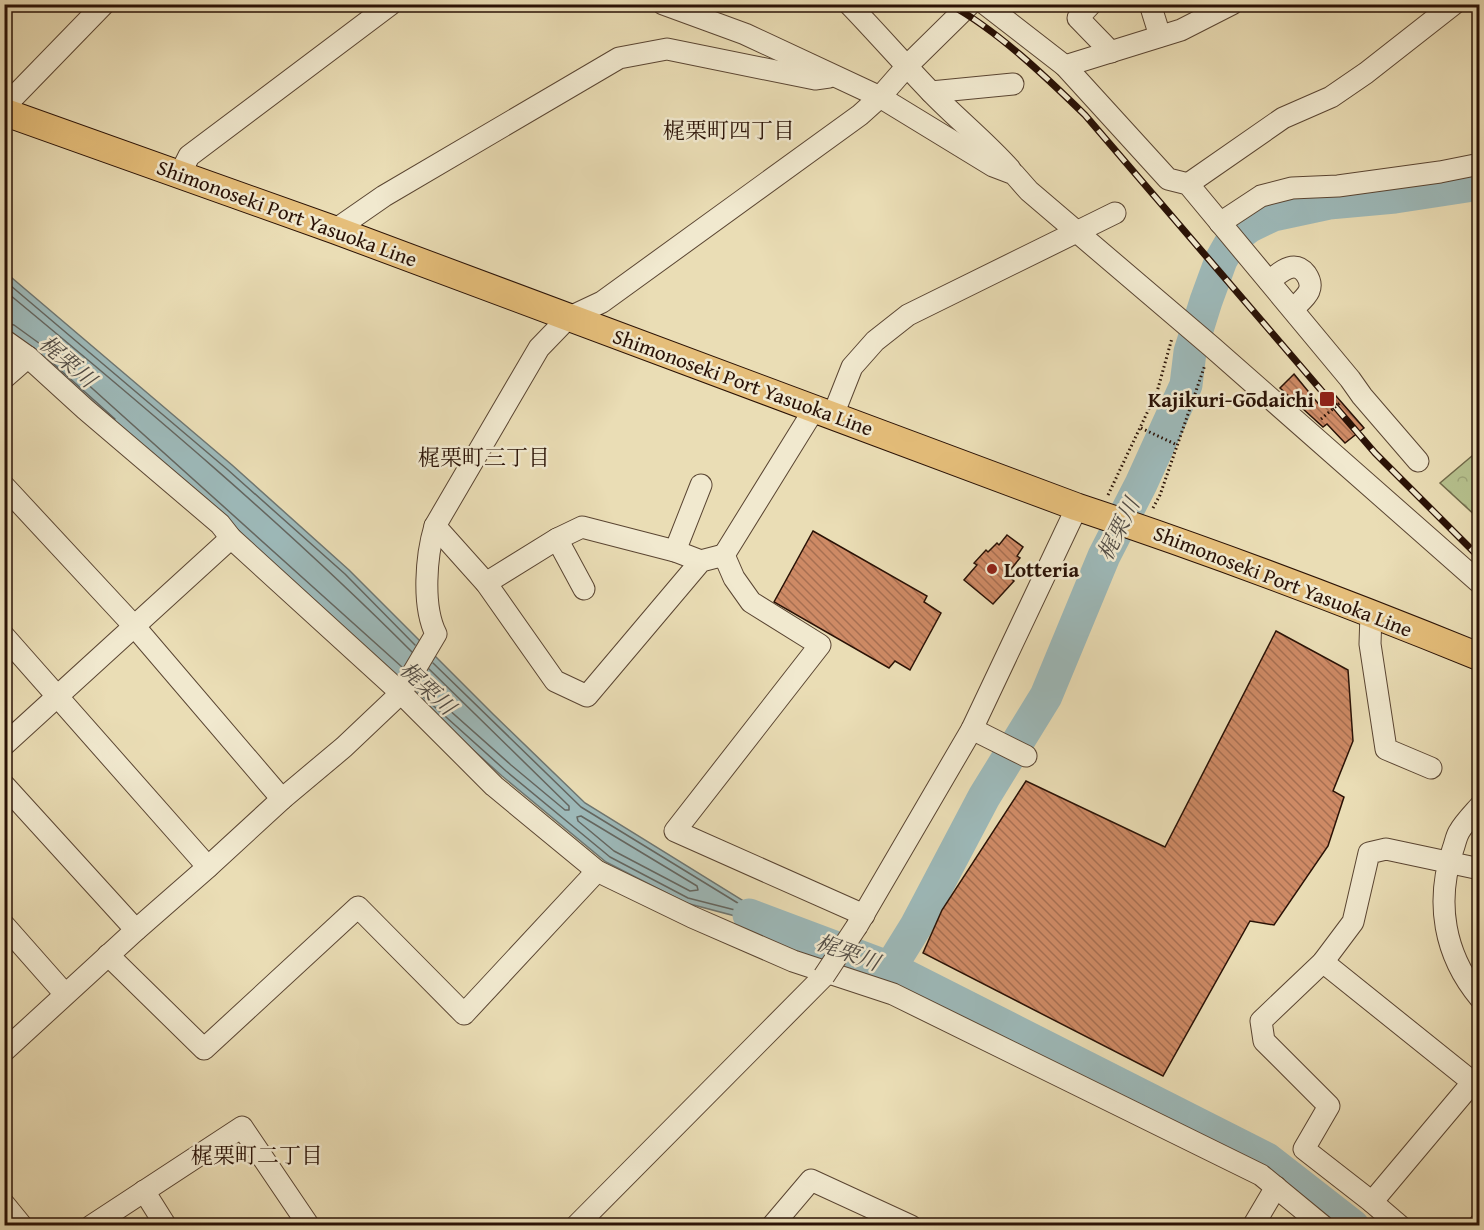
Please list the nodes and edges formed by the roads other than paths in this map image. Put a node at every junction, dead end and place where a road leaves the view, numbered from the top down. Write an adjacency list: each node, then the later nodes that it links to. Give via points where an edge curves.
1 (104, 4): 20 (street)
2 (391, 4): 23 (street, via 189,156)
3 (663, 4): 11 (street)
4 (849, 4): 14 (street)
5 (970, 4): 14 (street)
6 (985, 4): 15 (street)
7 (1091, 4): 13 (street, via 1078,18)
8 (1150, 4): 12 (street)
9 (1232, 4): 12 (street, via 1181,30)
10 (1454, 4): 25 (street, via 1331,97 1283,118)
11 (702, 11): 16 (street)
12 (1160, 36): 13 (street)
13 (1111, 52): 15 (street)
14 (908, 65): 18 (street); 19 (street)
15 (1065, 66): 25 (street, via 1168,179)
16 (836, 76): 19 (street); 28 (street, via 815,79 667,49 619,57 384,196)
17 (1013, 84): 18 (street)
18 (931, 92): 24 (street, via 989,145)
19 (880, 97): 24 (street, via 993,166); 32 (street, via 826,141 602,302)
20 (4, 107)
21 (4, 112): 23 (main road, Shimonoseki Port Yasuoka Line)
22 (1479, 164): 27 (street, via 1338,186 1292,188 1261,196)
23 (180, 174): 28 (main road, Shimonoseki Port Yasuoka Line)
24 (1014, 174): 29 (street)
25 (1188, 184): 27 (street)
26 (1114, 213): 29 (street)
27 (1222, 225): 30 (street)
28 (335, 230): 32 (main road, Shimonoseki Port Yasuoka Line)
29 (1077, 232): 36 (street, via 908,315 875,341 852,367); 48 (street)
30 (1269, 281): 31 (street); 31 (street, via 1296,266 1303,270 1312,288)
31 (1293, 309): 37 (street)
32 (568, 318): 36 (main road, Shimonoseki Port Yasuoka Line); 41 (street, via 539,348)
33 (4, 340): 34 (street)
34 (28, 357): 35 (street); 42 (street)
35 (4, 378)
36 (824, 411): 40 (main road, Shimonoseki Port Yasuoka Line); 45 (street)
37 (1418, 461)
38 (701, 485): 44 (street)
39 (4, 486): 51 (street)
40 (1094, 512): 50 (main road, Shimonoseki Port Yasuoka Line); 56 (street)
41 (435, 526): 47 (street); 54 (street, via 426,565 431,623 436,634)
42 (231, 538): 51 (street); 54 (street)
43 (557, 539): 44 (street, via 582,527); 47 (street); 49 (street)
44 (675, 551): 46 (street)
45 (724, 555): 46 (street); 67 (street, via 751,602 820,645 675,831)
46 (701, 561): 47 (street, via 586,696 555,681)
47 (486, 583)
48 (1479, 583)
49 (584, 589)
50 (1371, 613): 53 (main road, Shimonoseki Port Yasuoka Line); 59 (street, via 1370,644 1386,749)
51 (135, 627): 55 (street); 61 (street)
52 (4, 636): 55 (street)
53 (1479, 657)
54 (401, 693): 61 (street); 66 (street, via 494,786)
55 (58, 696): 57 (street); 64 (street)
56 (972, 729): 58 (street); 67 (street)
57 (4, 744)
58 (1026, 756)
59 (1431, 768)
60 (4, 785): 69 (street)
61 (282, 799): 64 (street)
62 (1479, 806): 63 (street, via 1459,831)
63 (1448, 863): 65 (street); 71 (street, via 1386,849 1369,853 1353,922); 73 (street, via 1443,896 1446,932 1460,969)
64 (208, 867): 69 (street)
65 (1479, 869)
66 (597, 871): 70 (street, via 464,1014 358,907 204,1049); 76 (street, via 793,961 892,994 1262,1175)
67 (860, 921): 85 (street, bridge, via 824,976)
68 (4, 925): 72 (street)
69 (136, 930): 70 (street)
70 (108, 955): 72 (street)
71 (1323, 962): 75 (street); 78 (street, via 1261,1021 1264,1041 1329,1106 1304,1149)
72 (65, 994): 74 (street)
73 (1479, 998)
74 (4, 1051)
75 (1476, 1086): 78 (street)
76 (1276, 1187): 87 (street); 88 (street)
77 (144, 1191): 82 (street); 83 (street); 84 (street, via 242,1127)
78 (1372, 1202): 89 (street)
79 (4, 1204): 81 (street)
80 (909, 1225): 86 (street, via 811,1180)
81 (22, 1226)
82 (91, 1226)
83 (166, 1226)
84 (309, 1226)
85 (576, 1226)
86 (772, 1226)
87 (1253, 1226)
88 (1323, 1226)
89 (1400, 1226)

